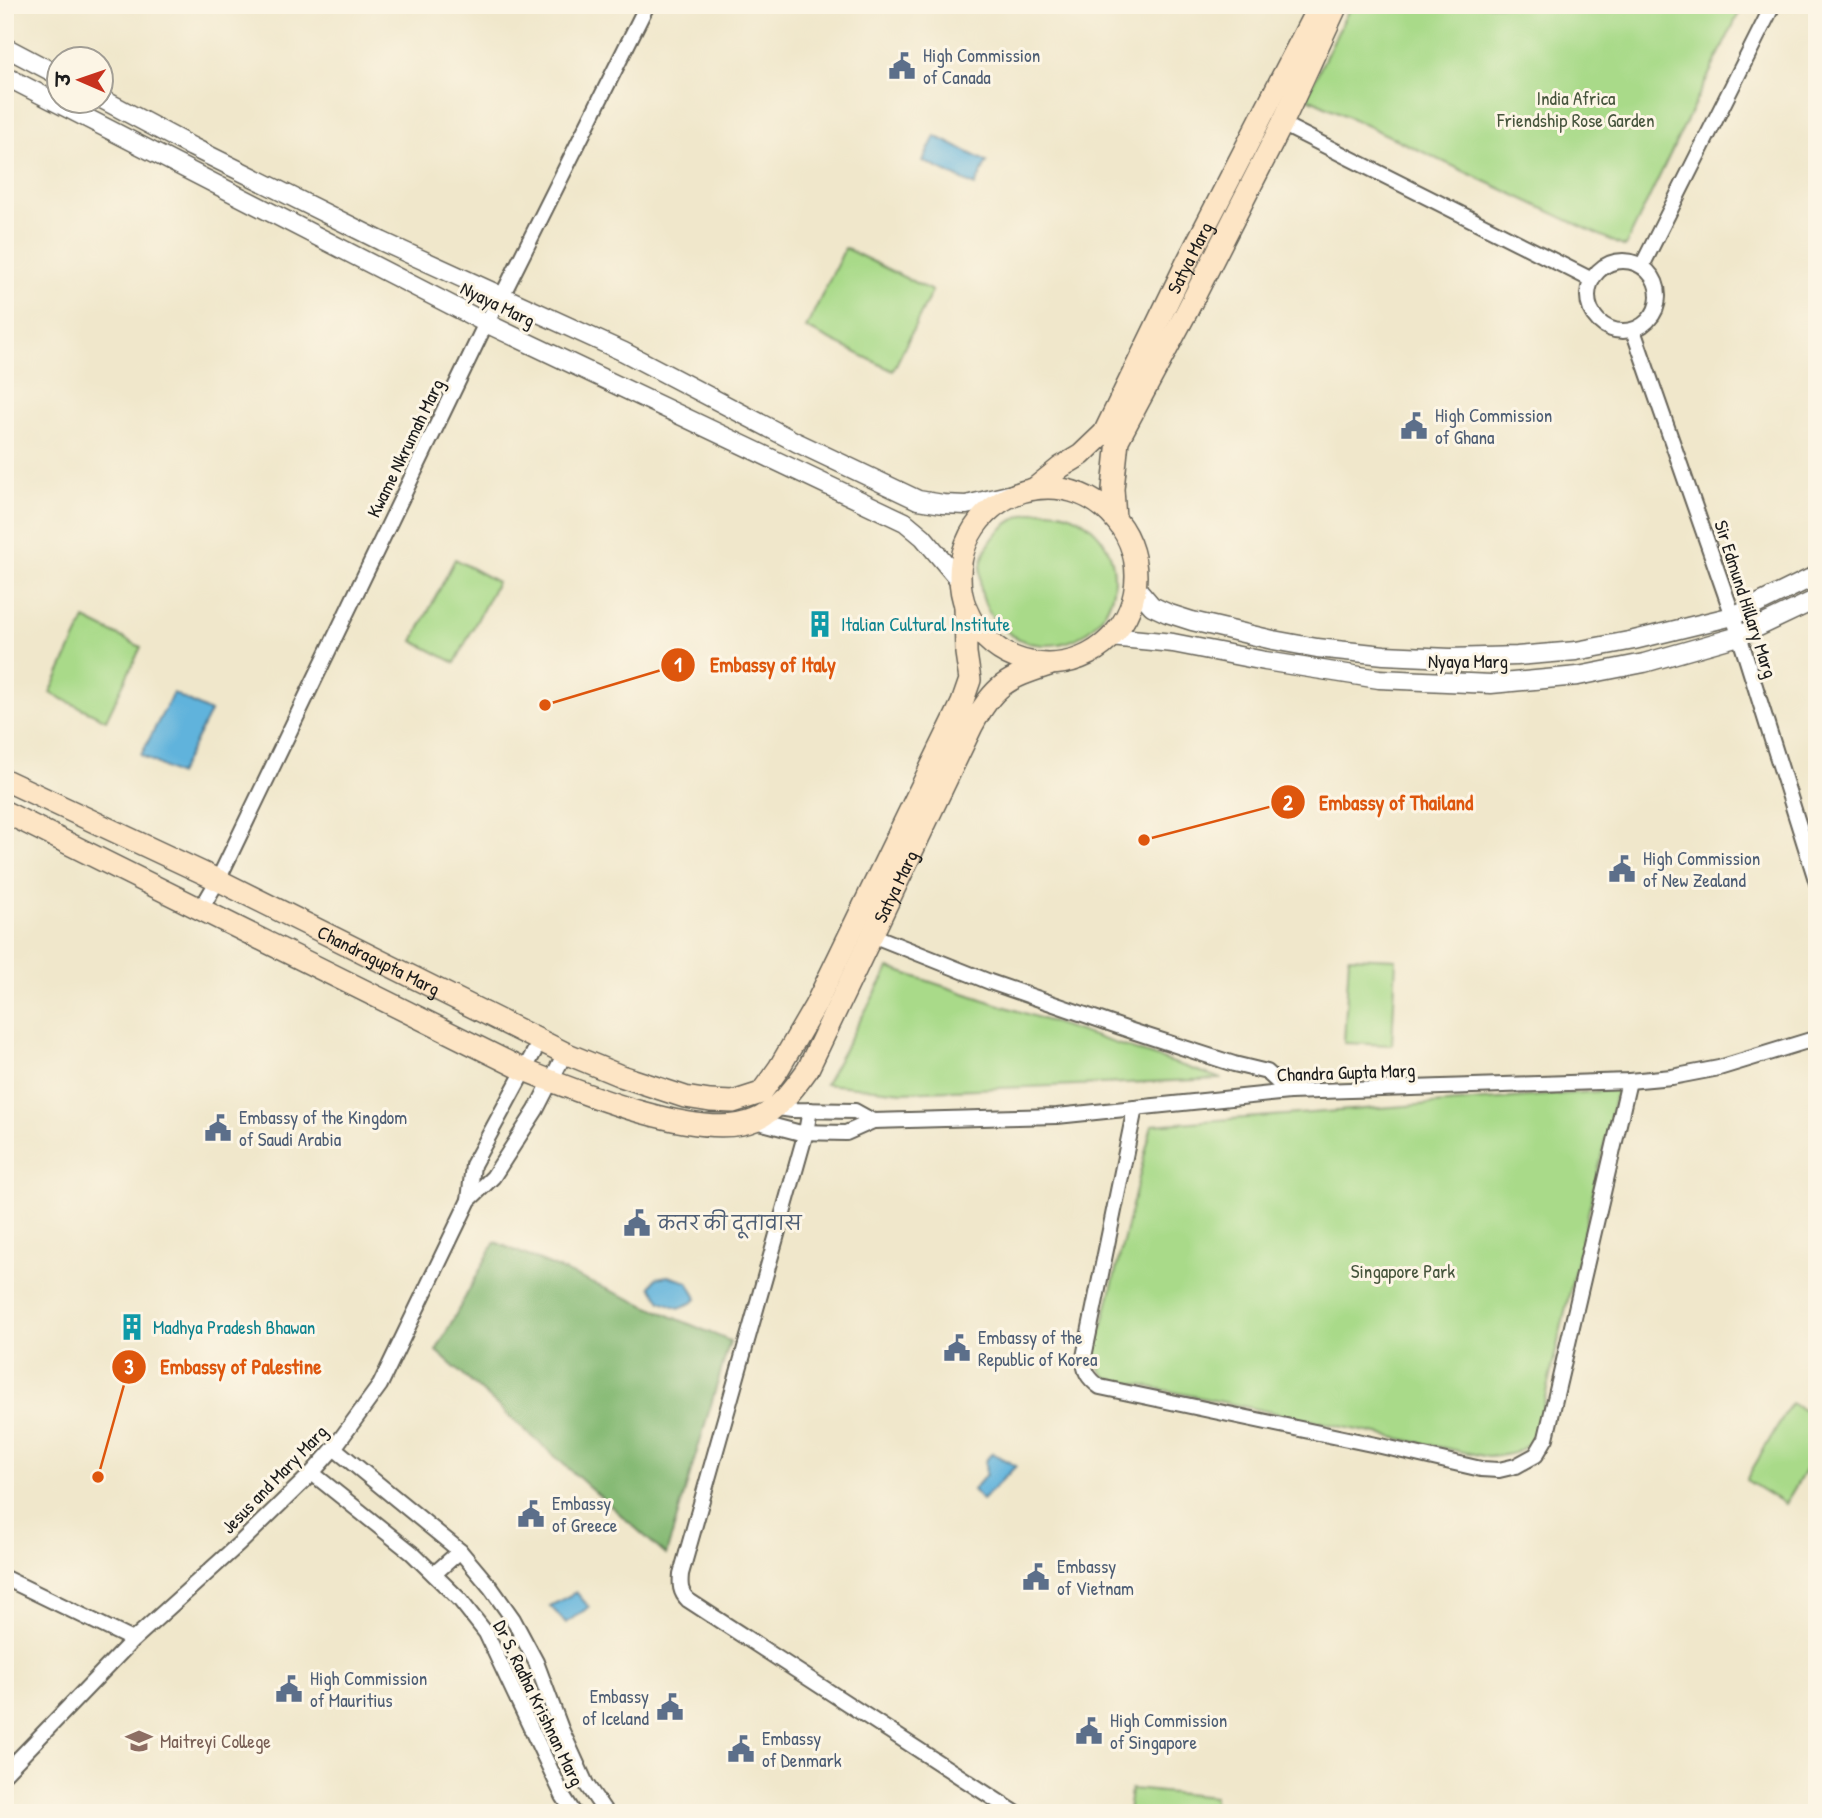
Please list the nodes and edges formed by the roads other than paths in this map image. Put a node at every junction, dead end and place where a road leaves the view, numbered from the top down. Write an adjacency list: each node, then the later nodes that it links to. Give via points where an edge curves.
1 (647, 5): 12 (street, Kwame Nkrumah Marg)
2 (1319, 5): 15 (main road, Satya Marg, via 1104,433 1081,455)
3 (1337, 5): 9 (main road, Satya Marg)
4 (1773, 5): 10 (street)
5 (5, 47): 6 (street)
6 (46, 69)
7 (5, 76): 13 (street, Nyaya Marg)
8 (116, 106): 12 (street, Nyaya Marg, via 382,241)
9 (1282, 124): 11 (street); 16 (main road, Satya Marg, via 1118,440)
10 (1642, 266): 11 (street, via 1620,261 1609,264); 14 (street, via 1656,284 1657,307)
11 (1592, 280): 14 (street, via 1589,302 1600,322 1621,331)
12 (502, 296): 13 (street, Kwame Nkrumah Marg); 15 (street, Nyaya Marg, via 918,500 966,505)
13 (486, 323): 18 (street, Nyaya Marg, via 905,522); 28 (street, Kwame Nkrumah Marg)
14 (1633, 330): 22 (street, Sir Edmund Hillary Marg)
15 (1026, 491): 16 (main road, via 1064,489 1093,500); 18 (main road, via 1001,501 973,530 963,550)
16 (1115, 520): 19 (main road, via 1134,558)
17 (1817, 575): 22 (street, Nyaya Marg)
18 (960, 581): 21 (main road)
19 (1135, 586): 22 (street, Nyaya Marg, via 1153,606 1192,621 1306,646 1384,655 1517,656 1576,650); 24 (main road, via 1130,606)
20 (1817, 599): 23 (street, Nyaya Marg)
21 (965, 606): 25 (main road, via 987,640 1005,654); 39 (main road, Satya Marg, via 970,680 962,703 815,1006)
22 (1733, 616): 23 (street, Sir Edmund Hillary Marg)
23 (1739, 636): 24 (street, Nyaya Marg, via 1631,666 1491,684 1378,679 1172,643); 29 (street, Sir Edmund Hillary Marg)
24 (1110, 637): 25 (main road, via 1075,660)
25 (1049, 664): 31 (main road, Satya Marg, via 1014,677 988,698)
26 (5, 780): 28 (main road, Chandragupta Marg)
27 (5, 812): 30 (main road, Chandragupta Marg)
28 (218, 880): 30 (street, Kwame Nkrumah Marg); 33 (main road, Chandragupta Marg)
29 (1817, 883)
30 (201, 909): 35 (main road, Chandragupta Marg)
31 (872, 936): 38 (street, via 1132,1031 1267,1072); 39 (main road, Satya Marg, via 808,1069 792,1091)
32 (1817, 1038): 37 (street, Chandra Gupta Marg, via 1719,1068)
33 (540, 1041): 34 (main road, Chandragupta Marg); 35 (street)
34 (565, 1053): 36 (street, Jesus and Mary Marg); 40 (main road, Chandragupta Marg, via 685,1097)
35 (524, 1070): 36 (main road, Chandragupta Marg); 46 (street, via 473,1165)
36 (550, 1081): 43 (main road, Chandragupta Marg, via 670,1119 732,1126); 46 (street, Jesus and Mary Marg, via 493,1177)
37 (1629, 1081): 38 (street, Chandra Gupta Marg); 41 (street, via 1546,1438 1536,1455 1499,1470 1100,1387 1091,1380 1084,1370 1084,1357)
38 (1289, 1092): 41 (street, Chandra Gupta Marg)
39 (761, 1100): 40 (main road, Chandragupta Marg); 42 (street); 43 (main road, Satya Marg)
40 (725, 1102): 43 (street)
41 (1135, 1108): 44 (street, Chandra Gupta Marg, via 1056,1116)
42 (810, 1110): 44 (street, via 855,1111); 45 (street)
43 (753, 1121): 45 (street)
44 (873, 1121): 45 (street, via 846,1133)
45 (806, 1132): 56 (street, via 681,1574 682,1594)
46 (469, 1200): 47 (street, Jesus and Mary Marg, via 380,1385)
47 (334, 1448): 48 (street, Jesus and Mary Marg); 49 (street, Dr S. Radha Krishnan Marg)
48 (312, 1473): 50 (street, Dr S. Radha Krishnan Marg); 52 (street, Jesus and Mary Marg)
49 (460, 1551): 50 (street); 55 (street, Dr S. Radha Krishnan Marg, via 513,1619 536,1662 586,1784)
50 (433, 1574): 54 (street, Dr S. Radha Krishnan Marg, via 486,1633)
51 (5, 1578): 52 (street)
52 (132, 1640): 53 (street, Jesus and Mary Marg)
53 (5, 1773)
54 (574, 1813)
55 (606, 1813)
56 (1016, 1813)

